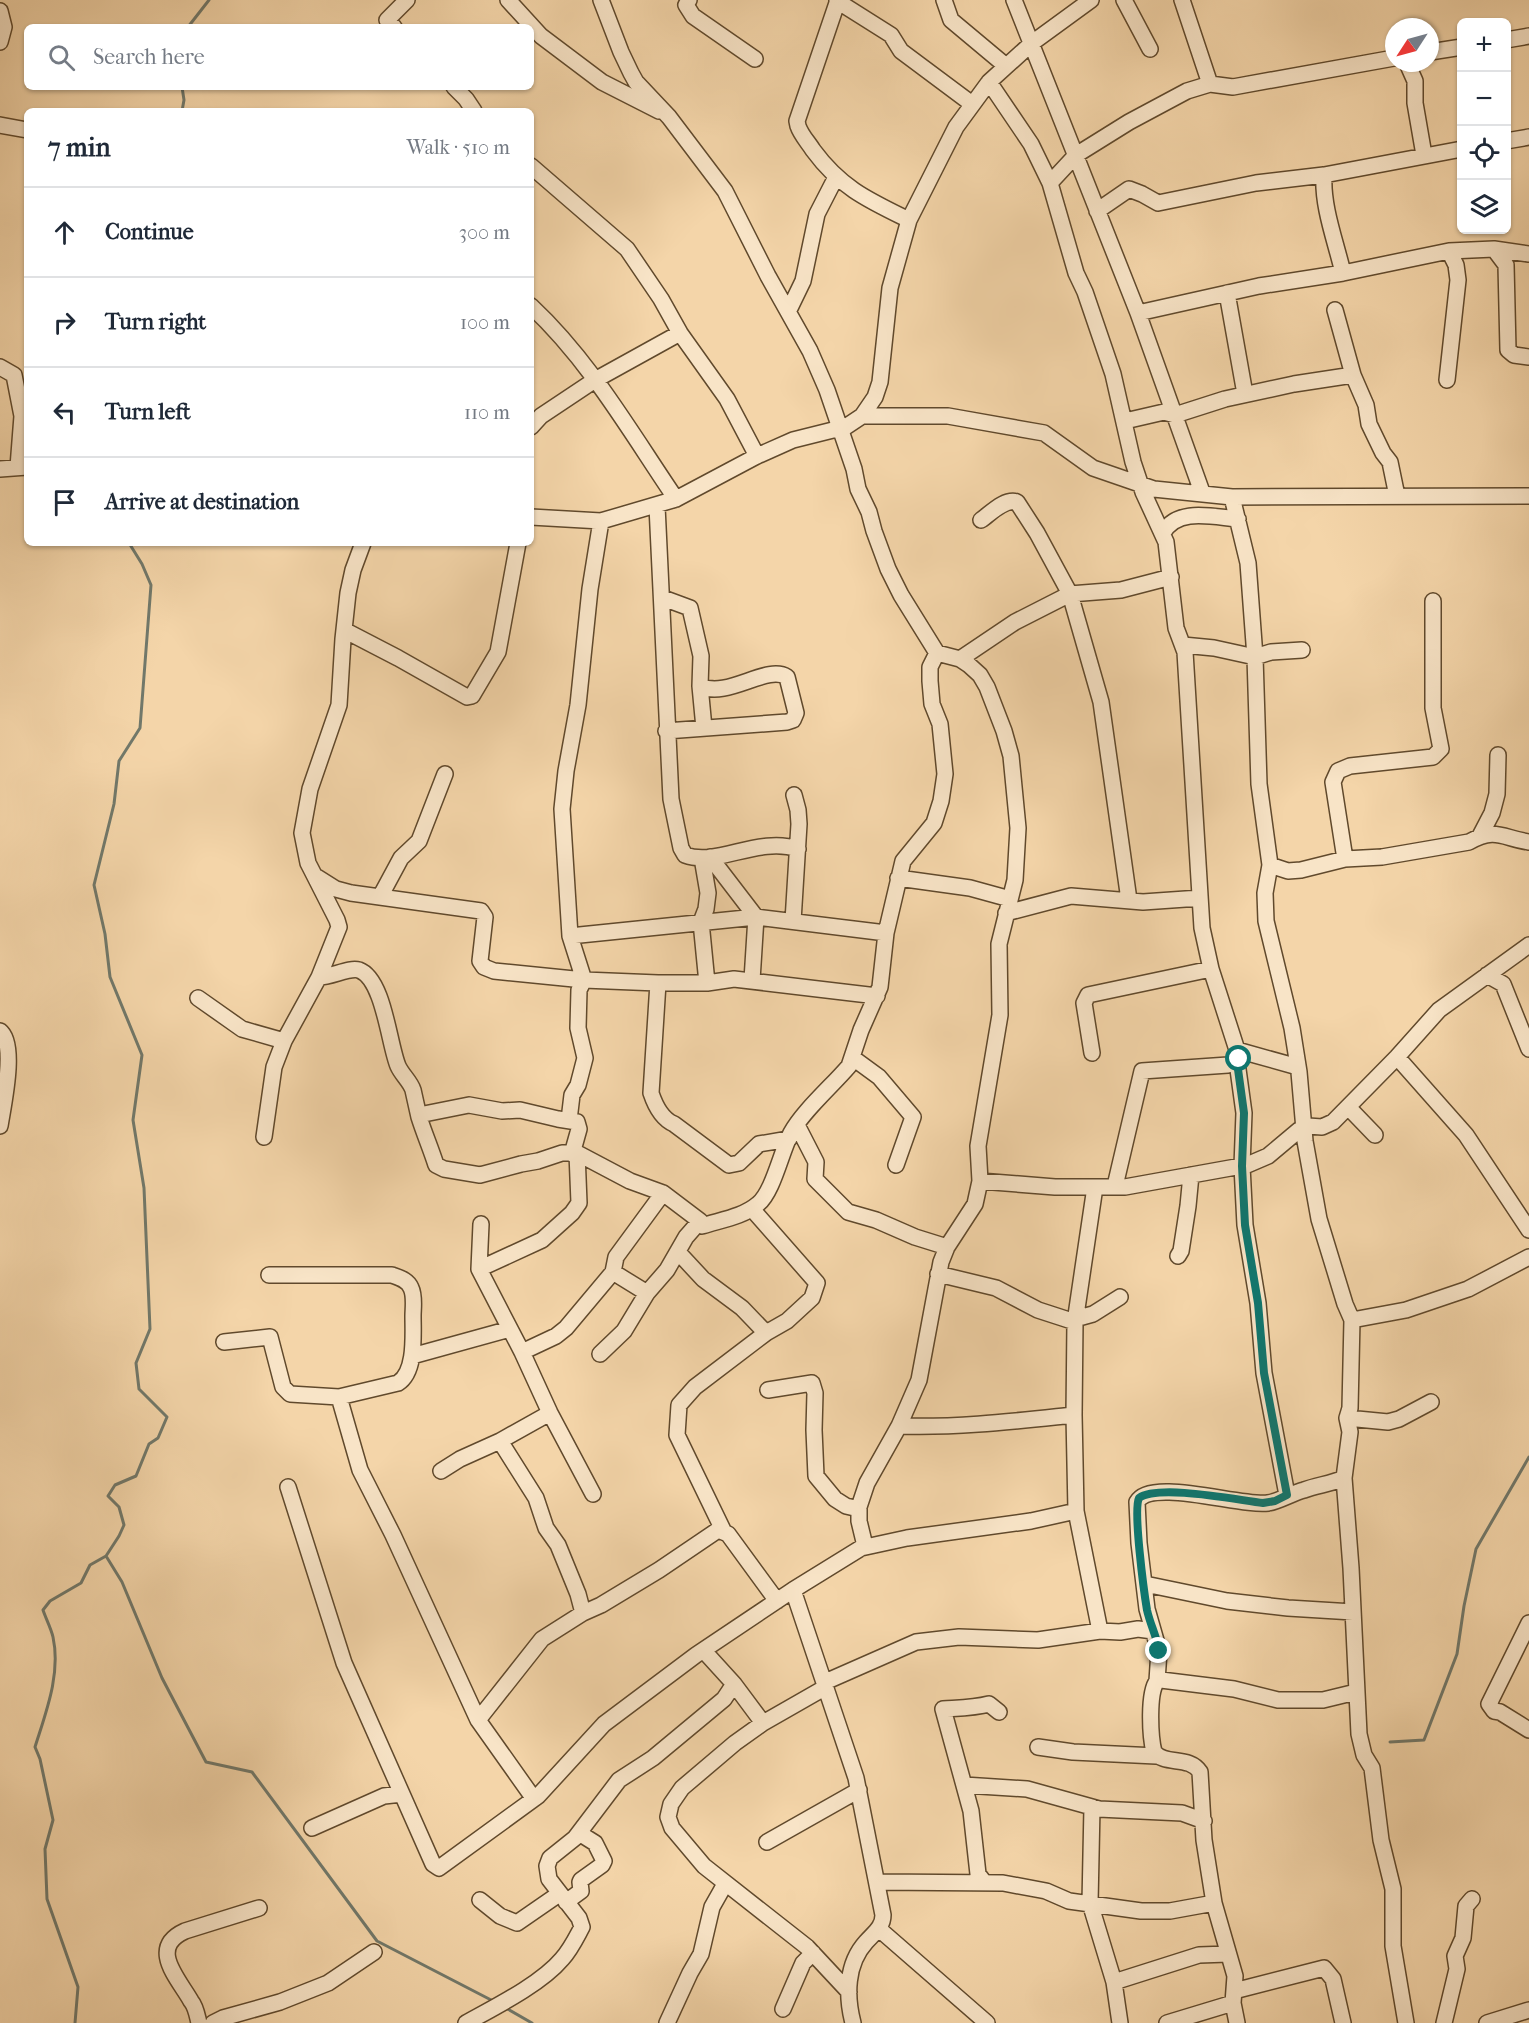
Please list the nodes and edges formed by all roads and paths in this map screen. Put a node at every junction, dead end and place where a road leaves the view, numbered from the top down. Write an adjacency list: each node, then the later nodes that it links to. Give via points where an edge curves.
1 (408, 0): 12 (street, via 387,20)
2 (508, 0): 13 (street)
3 (601, 0): 31 (street, via 631,73)
4 (689, 0): 22 (street, via 686,5 693,16)
5 (944, 0): 24 (street, via 951,20)
6 (1014, 0): 18 (street)
7 (1091, 0): 18 (street)
8 (1124, 0): 20 (street)
9 (1182, 0): 27 (street)
10 (834, 2): 29 (street, via 891,35 901,51); 41 (street, via 798,121 800,131)
11 (0, 11): 17 (street, via 4,27)
12 (391, 24)
13 (530, 24)
14 (534, 28): 31 (street, via 602,82)
15 (1529, 36): 16 (street)
16 (1511, 39)
17 (0, 42)
18 (1032, 43): 24 (street); 37 (street)
19 (1457, 48): 21 (street)
20 (1150, 49)
21 (1439, 51)
22 (755, 59)
23 (1385, 60): 27 (street, via 1233,87)
24 (1006, 66): 26 (street)
25 (1411, 72): 38 (street)
26 (988, 82): 29 (street); 42 (street, via 1031,144)
27 (1210, 84): 37 (street, via 1187,91)
28 (457, 90): 30 (street)
29 (972, 104): 44 (street, via 956,127)
30 (472, 108)
31 (669, 117): 52 (street, via 725,191)
32 (0, 125): 33 (street)
33 (24, 129)
34 (1529, 137): 35 (street)
35 (1511, 140)
36 (1457, 150): 38 (street)
37 (1076, 155): 42 (street); 43 (street)
38 (1424, 155): 40 (street)
39 (534, 169): 54 (street, via 627,249)
40 (1324, 175): 43 (street, via 1256,183 1158,203 1129,189); 48 (street)
41 (836, 177): 44 (street, via 859,195); 52 (street, via 817,214 803,281)
42 (1050, 183): 63 (street)
43 (1097, 211): 53 (street)
44 (909, 220): 62 (street, via 890,288 879,382 875,397)
45 (1494, 249): 46 (street); 47 (street); 55 (street, via 1506,265 1508,350)
46 (1449, 251): 48 (street); 59 (street, via 1458,280)
47 (1529, 254)
48 (1343, 273): 49 (street)
49 (1227, 293): 53 (street); 60 (street)
50 (534, 309): 58 (street)
51 (1335, 310): 57 (street)
52 (788, 312): 65 (street, via 827,390)
53 (1138, 313): 61 (street)
54 (680, 333): 58 (street); 66 (street, via 727,399)
55 (1529, 357)
56 (0, 367): 67 (street, via 14,375 22,416)
57 (1353, 375): 60 (street); 71 (street, via 1375,439 1390,462)
58 (596, 380): 64 (street); 74 (street)
59 (1447, 380)
60 (1245, 394): 61 (street)
61 (1175, 414): 63 (street, via 1164,412); 70 (street)
62 (862, 416): 65 (street); 69 (street, via 948,416 1044,433 1094,468)
63 (1125, 421): 69 (street)
64 (534, 424)
65 (841, 430): 66 (street, via 793,440); 90 (street, via 888,569)
66 (758, 456): 74 (street)
67 (23, 467): 68 (street)
68 (0, 469)
69 (1141, 485): 70 (street); 80 (street)
70 (1202, 492): 73 (street)
71 (1397, 496): 72 (street); 73 (street)
72 (1529, 496)
73 (1232, 497): 77 (street)
74 (676, 499): 75 (street)
75 (657, 506): 79 (street); 85 (street)
76 (534, 517): 79 (street)
77 (1238, 519): 80 (street, via 1180,517 1168,524); 91 (street, via 1248,563)
78 (981, 520): 84 (street, via 1007,502 1017,502)
79 (601, 521): 115 (street, via 562,809)
80 (1163, 533): 83 (street)
81 (362, 546): 87 (street, via 353,570)
82 (517, 546): 87 (street, via 498,652 472,696 467,697)
83 (1171, 577): 84 (street, via 1121,590); 88 (street, via 1176,628)
84 (1070, 594): 92 (street, via 1015,622); 109 (street, via 1101,702)
85 (663, 597): 93 (street, via 690,608 701,656); 95 (street)
86 (1432, 601): 103 (street, via 1432,708 1441,749 1433,757 1350,766 1338,771 1334,782)
87 (344, 630): 105 (street, via 339,705 310,789 302,833 308,863)
88 (1183, 645): 91 (street); 108 (street)
89 (1302, 650): 91 (street)
90 (937, 653): 92 (street); 106 (street, via 930,667 930,681 932,704 940,724 945,774 941,801 934,823 908,853)
91 (1255, 657): 104 (street, via 1259,784)
92 (960, 659): 110 (street, via 980,675 987,687 1011,756 1018,828)
93 (700, 686): 94 (street); 94 (street, via 717,691 782,673 787,677 796,713 788,722)
94 (704, 728): 95 (street)
95 (666, 731): 102 (street, via 671,799 681,848 685,855)
96 (1498, 755): 99 (street, via 1497,794)
97 (445, 774): 107 (street, via 420,841 396,866)
98 (794, 795): 101 (street)
99 (1480, 836): 100 (street, via 1498,834); 103 (street, via 1469,842 1382,857)
100 (1529, 842)
101 (798, 849): 102 (street, via 773,845); 112 (street)
102 (706, 857): 111 (street); 113 (street, via 708,893)
103 (1345, 859): 104 (street, via 1301,870)
104 (1270, 866): 134 (street, via 1265,893 1266,921)
105 (317, 878): 107 (street, via 336,889); 119 (street, via 339,927)
106 (898, 878): 110 (street, via 970,888); 114 (street)
107 (380, 897): 120 (street, via 481,911 485,917 480,961 484,967)
108 (1200, 898): 109 (street); 117 (street, via 1202,928)
109 (1128, 900): 110 (street, via 1071,896)
110 (1008, 906): 148 (street, via 998,955 1000,1015 978,1146)
111 (756, 917): 112 (street); 113 (street); 121 (street)
112 (793, 921): 114 (street)
113 (701, 922): 115 (street); 123 (street)
114 (886, 933): 124 (street)
115 (570, 936): 120 (street)
116 (1529, 945): 118 (street)
117 (1212, 969): 130 (street, via 1088,995 1084,1003); 131 (street)
118 (1487, 975): 126 (street, via 1503,984); 132 (street, via 1439,1010)
119 (319, 977): 128 (street); 136 (street, via 356,969 370,979 386,1017 398,1066 412,1088)
120 (584, 980): 122 (street); 137 (street, via 579,990 578,1028 585,1058 572,1095)
121 (752, 980): 123 (street); 124 (street)
122 (658, 983): 123 (street); 143 (street, via 651,1093 669,1122 729,1165 739,1163 759,1144)
123 (707, 983)
124 (877, 996): 133 (street)
125 (198, 998): 128 (street, via 242,1029)
126 (1522, 1016): 129 (street)
127 (0, 1031): 139 (street, via 8,1048)
128 (284, 1041): 142 (street, via 274,1067)
129 (1529, 1049)
130 (1092, 1053)
131 (1237, 1056): 134 (street); 146 (street, via 1244,1113); 149 (street, via 1228,1065 1142,1071)
132 (1397, 1057): 135 (street); 155 (street, via 1467,1135)
133 (853, 1058): 138 (street); 145 (street, via 879,1077 913,1117)
134 (1298, 1067): 140 (street)
135 (1348, 1107): 140 (street, via 1327,1126); 141 (street)
136 (419, 1115): 137 (street, via 469,1105); 144 (street, via 436,1165 444,1168 480,1175 562,1153)
137 (569, 1120): 144 (street, via 577,1122 579,1129)
138 (796, 1125): 143 (street); 156 (street, via 816,1162 814,1174 818,1184 848,1212)
139 (0, 1126)
140 (1303, 1128): 146 (street, via 1268,1156); 167 (street, via 1319,1220)
141 (1375, 1135)
142 (264, 1137)
143 (789, 1139): 152 (street, via 767,1193)
144 (575, 1154): 151 (street); 160 (street, via 579,1203 572,1213 542,1240)
145 (896, 1165)
146 (1242, 1166): 147 (street); 186 (street, via 1245,1225 1264,1373)
147 (1191, 1175): 149 (street); 158 (street)
148 (980, 1181): 150 (street); 156 (street, via 975,1204)
149 (1115, 1186): 150 (street)
150 (1095, 1187): 166 (street)
151 (663, 1193): 153 (street); 161 (street, via 616,1257)
152 (752, 1209): 153 (street, via 702,1226); 169 (street, via 818,1283 812,1298 787,1321)
153 (700, 1221): 157 (street)
154 (481, 1224): 160 (street)
155 (1529, 1230)
156 (947, 1247): 162 (street)
157 (678, 1252): 164 (street, via 661,1280); 169 (street)
158 (1178, 1256)
159 (1529, 1257): 167 (street, via 1468,1289 1406,1310)
160 (479, 1269): 168 (street)
161 (613, 1272): 164 (street); 171 (street, via 566,1328)
162 (938, 1274): 166 (street, via 1004,1291 1038,1310); 180 (street, via 919,1380)
163 (268, 1275): 173 (street, via 392,1275 404,1280 412,1289)
164 (647, 1293): 172 (street, via 624,1331)
165 (1120, 1297): 166 (street)
166 (1075, 1320): 178 (street)
167 (1352, 1320): 179 (street)
168 (510, 1329): 171 (street); 173 (street)
169 (766, 1333): 189 (street, via 695,1387 679,1405 677,1435)
170 (224, 1342): 175 (street, via 270,1337 287,1393)
171 (522, 1352): 177 (street)
172 (600, 1354)
173 (412, 1356): 175 (street, via 404,1378 398,1383)
174 (768, 1390): 187 (street, via 812,1383 816,1476 835,1499)
175 (339, 1396): 205 (street, via 360,1470)
176 (1431, 1402): 179 (street, via 1388,1422)
177 (550, 1413): 181 (street); 185 (street)
178 (1074, 1415): 180 (street, via 934,1427); 188 (street)
179 (1347, 1418): 183 (street, via 1350,1432)
180 (899, 1426): 187 (street, via 867,1483)
181 (500, 1441): 182 (street); 195 (street, via 536,1498)
182 (441, 1471)
183 (1344, 1478): 186 (street); 194 (street)
184 (288, 1487): 212 (street, via 344,1663)
185 (594, 1494)
186 (1287, 1495): 191 (street, via 1263,1503 1169,1492 1143,1495 1137,1502 1137,1511)
187 (859, 1509): 190 (street)
188 (1076, 1511): 190 (street); 197 (street)
189 (723, 1530): 193 (street); 195 (street)
190 (865, 1546): 192 (street)
191 (1145, 1584): 194 (street, via 1227,1601); 198 (street)
192 (793, 1590): 193 (street); 202 (street)
193 (777, 1601): 199 (street)
194 (1353, 1612): 203 (street)
195 (583, 1613): 205 (street, via 542,1639)
196 (1529, 1623): 207 (street, via 1489,1704 1494,1711)
197 (1100, 1631): 198 (street); 202 (street, via 1038,1640 959,1637 916,1642)
198 (1153, 1631): 200 (street, via 1159,1651)
199 (704, 1651): 201 (street); 213 (street, via 604,1724)
200 (1157, 1681): 203 (street, via 1234,1689 1278,1700 1323,1700); 209 (street, via 1153,1686 1152,1714)
201 (734, 1684): 206 (street); 217 (street, via 724,1699 653,1758 619,1780)
202 (826, 1684): 206 (street); 211 (street)
203 (1356, 1692): 247 (street, via 1359,1734 1372,1768 1381,1840 1393,1889 1393,1946)
204 (999, 1712): 210 (street, via 989,1704 943,1709)
205 (478, 1720): 213 (street)
206 (763, 1723): 221 (street, via 682,1788 668,1811 672,1828)
207 (1529, 1730)
208 (1038, 1748): 209 (street)
209 (1156, 1756): 215 (street, via 1196,1766 1200,1772)
210 (964, 1785): 214 (street, via 1035,1790); 220 (street, via 978,1874)
211 (858, 1790): 218 (street); 219 (street)
212 (402, 1794): 213 (street, via 433,1864 439,1868); 216 (street, via 384,1796)
213 (534, 1799)
214 (1092, 1807): 215 (street, via 1182,1814); 225 (street)
215 (1204, 1821): 226 (street)
216 (312, 1828)
217 (579, 1833): 222 (street, via 550,1858 547,1866 549,1879); 222 (street, via 595,1843 604,1861 580,1881 581,1891)
218 (767, 1842)
219 (877, 1882): 220 (street); 228 (street, via 883,1915)
220 (984, 1882): 225 (street, via 1039,1889)
221 (725, 1884): 230 (street); 240 (street, via 712,1907 701,1954)
222 (563, 1898): 224 (street, via 517,1923 500,1916); 239 (street, via 582,1927 563,1958 551,1971)
223 (1473, 1899): 248 (street, via 1466,1906)
224 (480, 1900)
225 (1090, 1903): 226 (street, via 1158,1912); 232 (street)
226 (1214, 1903): 231 (street)
227 (259, 1908): 237 (street, via 185,1931 168,1945 171,1967 195,2007)
228 (879, 1929): 233 (street, via 855,1959); 242 (street)
229 (374, 1952): 238 (street, via 328,1983)
230 (813, 1953): 233 (street); 235 (street, via 803,1963)
231 (1228, 1954): 232 (street, via 1199,1955); 234 (street, via 1235,1976)
232 (1114, 1982): 243 (street)
233 (849, 1992): 241 (street)
234 (1234, 1997): 244 (street); 245 (street); 246 (street, via 1324,1968 1333,1978)
235 (783, 2009)
236 (1529, 2010): 249 (street)
237 (199, 2023)
238 (213, 2023)
239 (467, 2023)
240 (667, 2023)
241 (853, 2023)
242 (987, 2023)
243 (1120, 2023)
244 (1167, 2023)
245 (1237, 2023)
246 (1343, 2023)
247 (1406, 2023)
248 (1444, 2023)
249 (1487, 2023)

